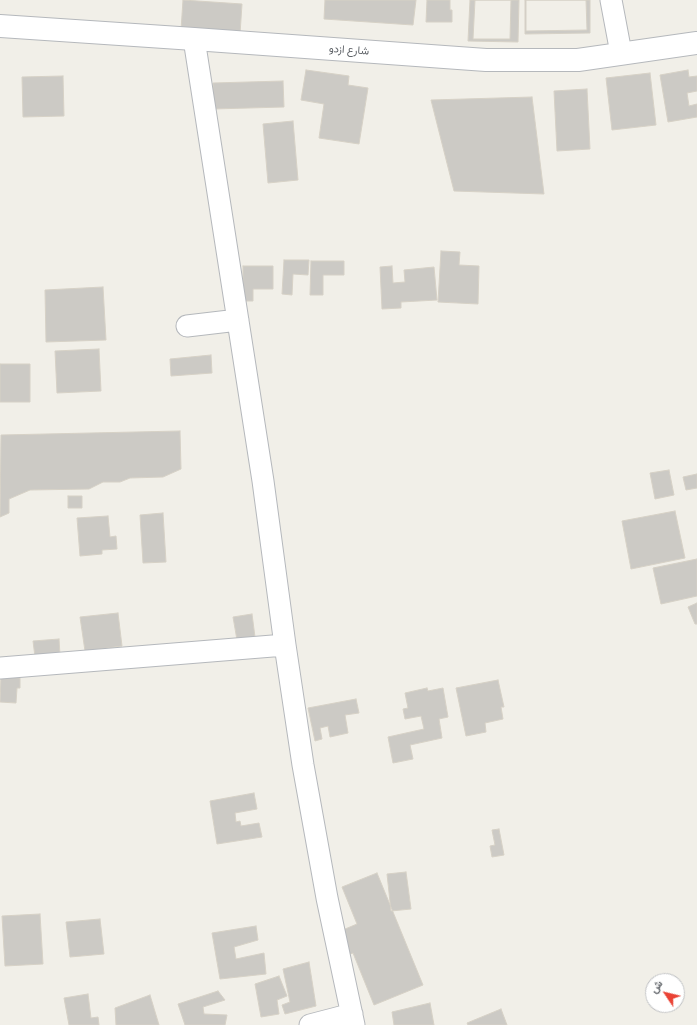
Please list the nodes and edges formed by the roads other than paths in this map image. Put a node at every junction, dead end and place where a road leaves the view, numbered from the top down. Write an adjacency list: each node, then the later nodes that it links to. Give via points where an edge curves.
1 (611, 0): 5 (street)
2 (0, 26): 3 (street, شارع ازدو)
3 (194, 39): 5 (street, شارع ازدو, via 486,60 578,60); 6 (street)
4 (697, 43): 5 (street, شارع ازدو)
5 (622, 53)
6 (238, 320): 7 (street); 8 (street)
7 (187, 326)
8 (285, 645): 9 (street); 10 (street, via 303,765)
9 (0, 668)
10 (353, 1020): 11 (street)
11 (310, 1025)

